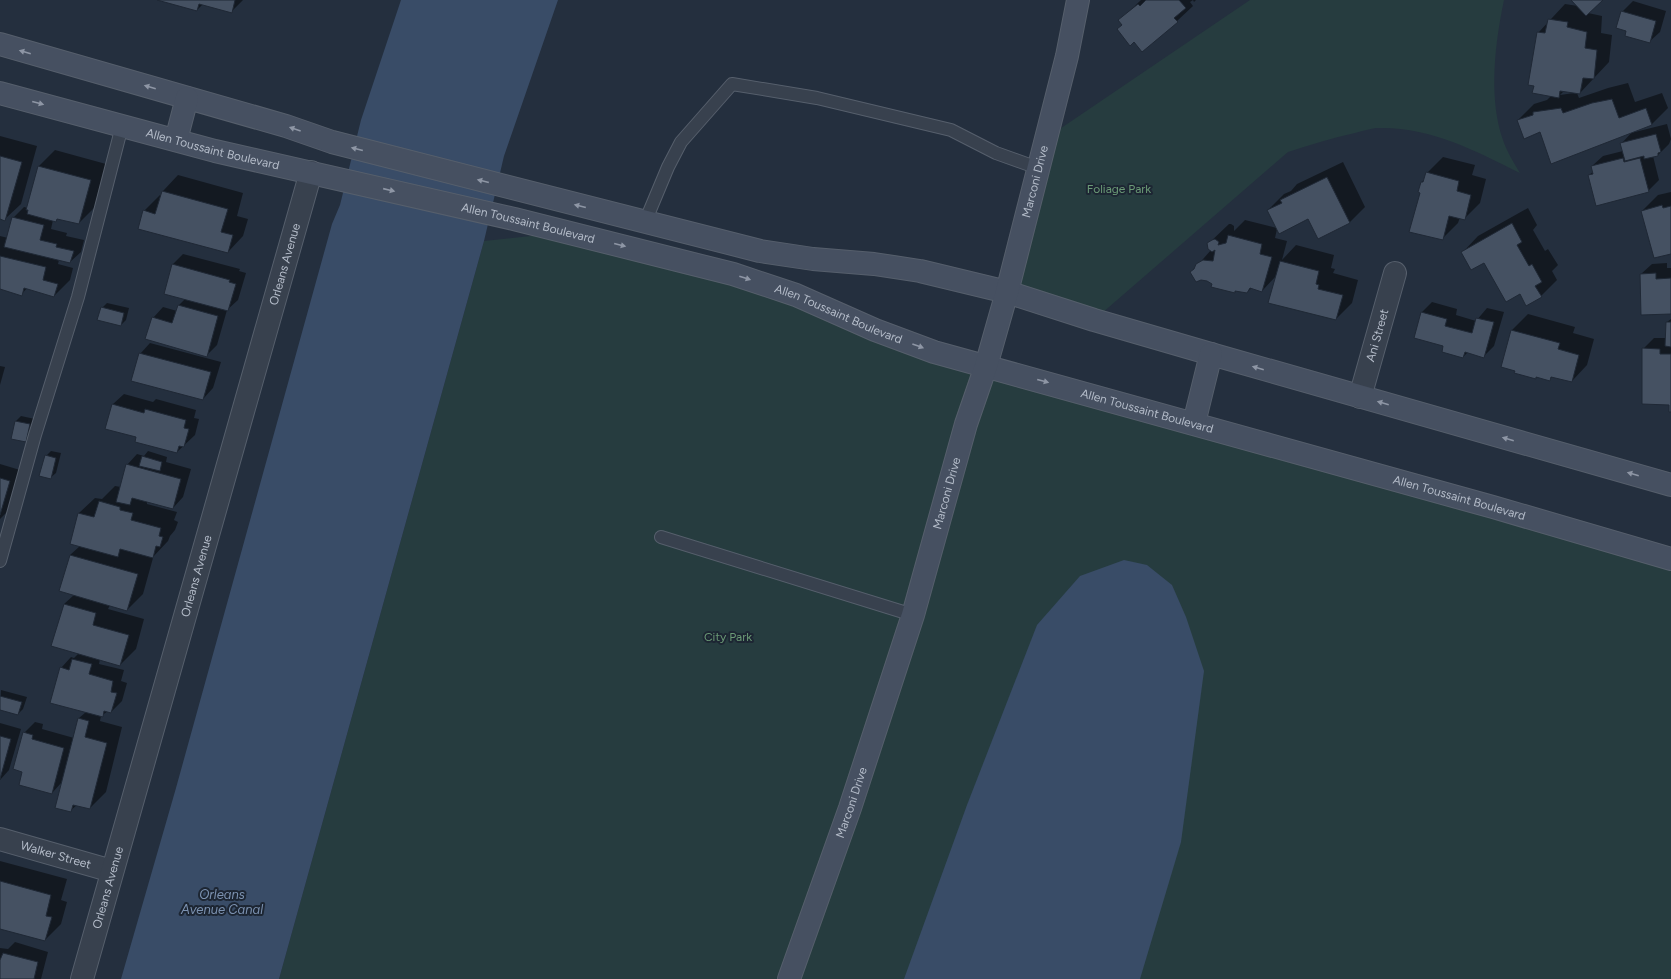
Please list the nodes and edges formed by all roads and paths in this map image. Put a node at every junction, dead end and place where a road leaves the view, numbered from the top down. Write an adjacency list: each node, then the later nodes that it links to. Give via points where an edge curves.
1 (1078, 0): 7 (main road, Marconi Drive, via 1067,56)
2 (0, 44): 4 (main road, one-way to 2)
3 (0, 93): 5 (main road, Allen Toussaint Boulevard, one-way to 5)
4 (187, 98): 6 (main road); 9 (main road, one-way to 4, via 332,142)
5 (122, 126): 6 (main road, Allen Toussaint Boulevard); 19 (lane, via 78,297 35,435)
6 (176, 140): 8 (main road, Allen Toussaint Boulevard)
7 (1038, 168): 9 (lane, via 996,153 951,130 817,98 732,84 681,142 668,166); 11 (main road, Marconi Drive)
8 (317, 174): 13 (main road, Allen Toussaint Boulevard, one-way to 13, via 514,219 733,274 796,295 875,330); 22 (street, Orleans Avenue)
9 (645, 222): 11 (main road, via 760,251 920,271)
10 (1395, 273): 14 (street, Ani Street)
11 (1007, 292): 12 (main road); 13 (main road, Marconi Drive)
12 (1211, 354): 14 (main road, one-way to 12); 15 (main road)
13 (986, 366): 15 (main road, Allen Toussaint Boulevard, one-way to 15); 20 (main road, Marconi Drive, via 966,424)
14 (1360, 397): 16 (main road, one-way to 14)
15 (1194, 423): 18 (main road, Allen Toussaint Boulevard)
16 (1671, 485)
17 (661, 537): 20 (lane)
18 (1671, 559)
19 (0, 561)
20 (913, 614): 24 (main road, Marconi Drive, via 850,808)
21 (0, 839): 22 (street, Walker Street)
22 (112, 871): 23 (street, Orleans Avenue)
23 (82, 979)
24 (789, 979)

